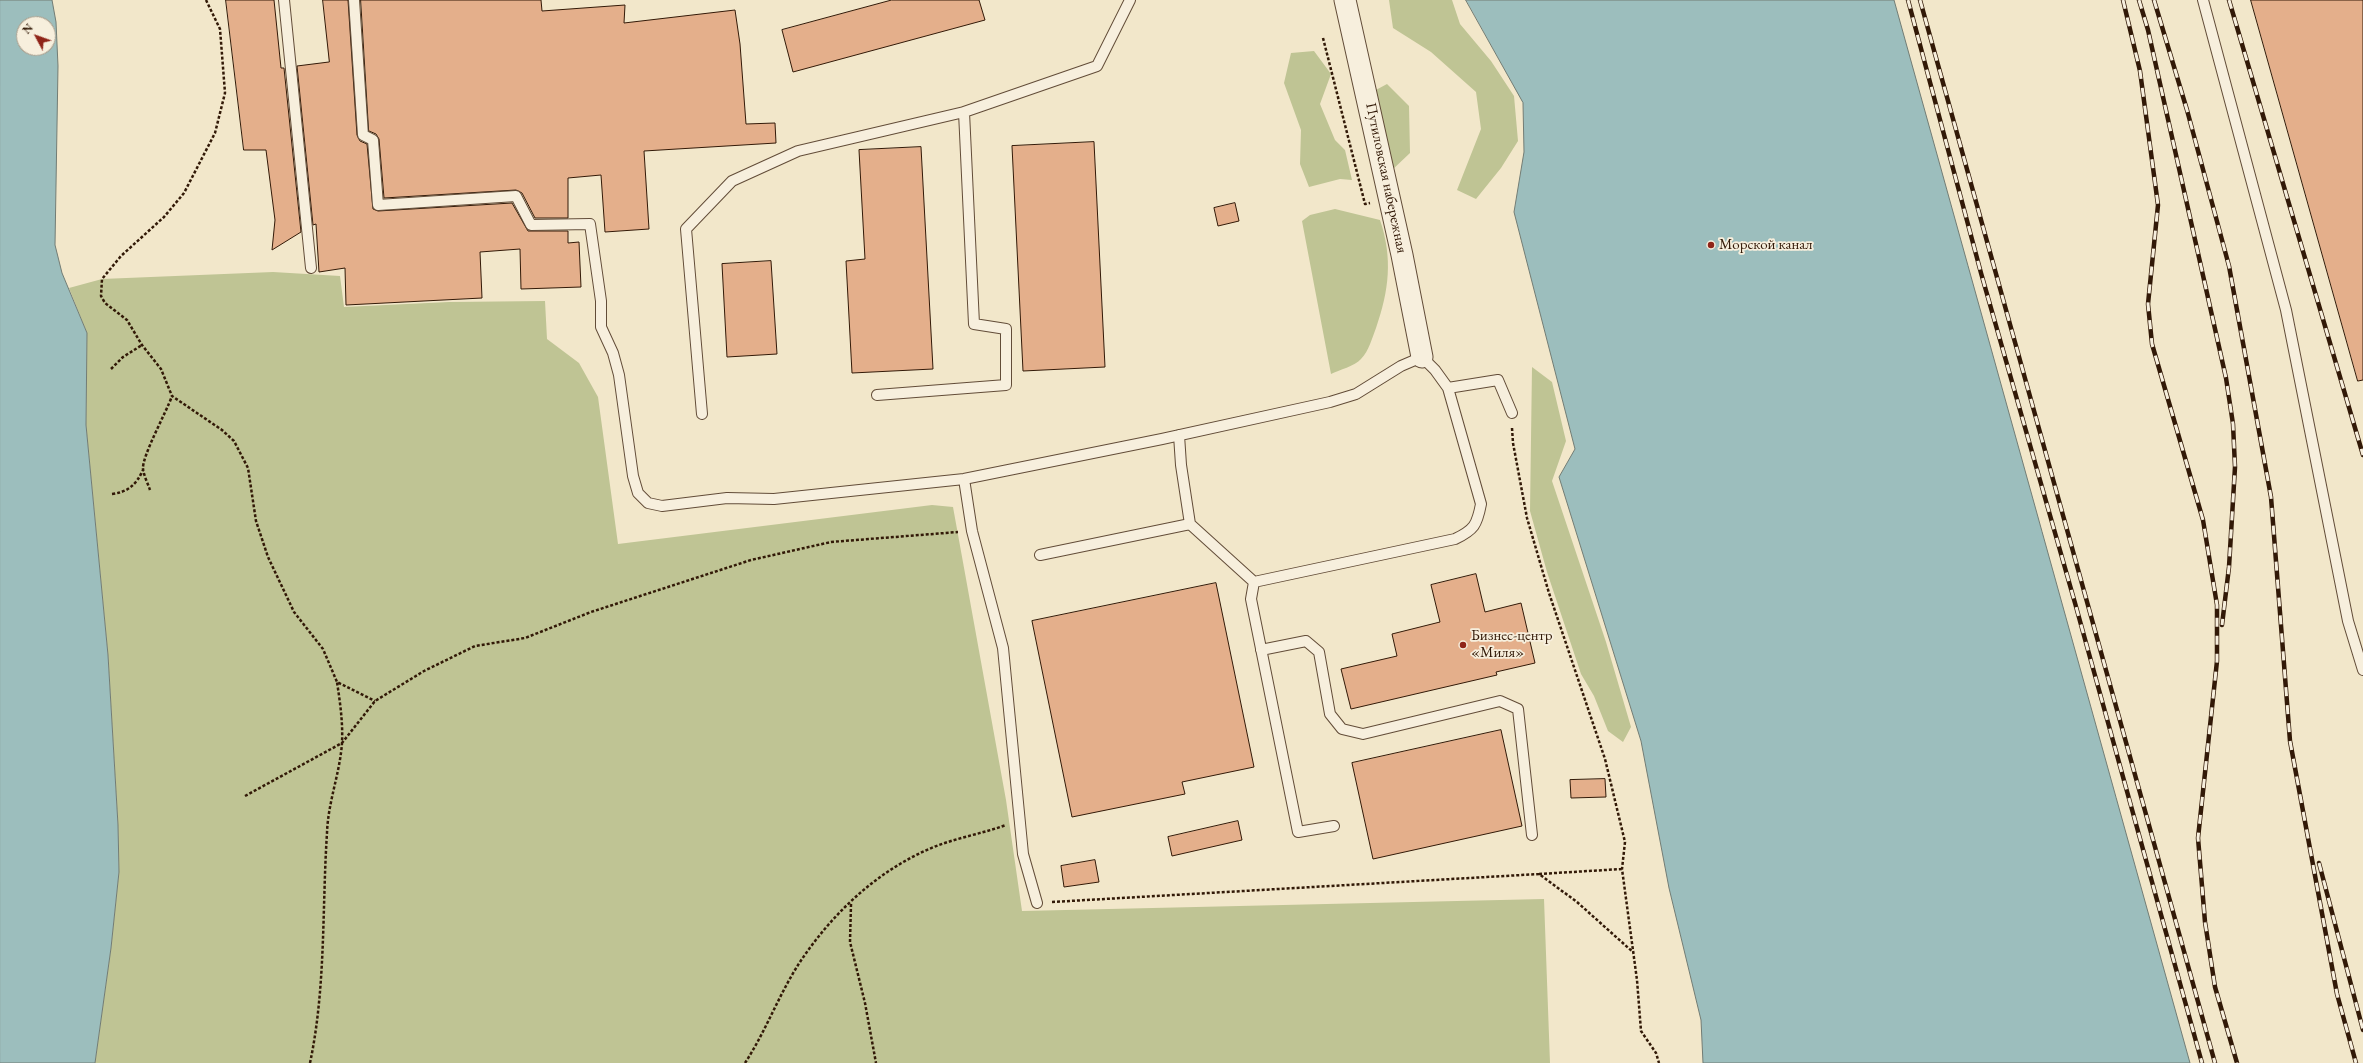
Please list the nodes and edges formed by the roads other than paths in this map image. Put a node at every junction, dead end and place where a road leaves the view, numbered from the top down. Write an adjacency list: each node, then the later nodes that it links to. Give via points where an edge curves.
1 (284, 0): 7 (lane)
2 (354, 0): 14 (lane, via 363,135 372,140 378,206 516,196 531,225 590,224 601,301 601,327 613,353 619,375 633,476 638,493 648,503 662,506 727,498 774,499)
3 (1130, 0): 6 (lane, via 1097,66)
4 (1345, 0): 8 (street, Путиловская набережная)
5 (2203, 0): 19 (lane, via 2286,310 2348,621)
6 (964, 112): 10 (lane, via 974,324 1006,329 1006,385); 12 (lane, via 798,151 732,181 686,230)
7 (311, 268)
8 (1422, 357): 9 (lane); 13 (lane, via 1401,366 1356,394)
9 (1448, 388): 11 (lane, via 1498,380); 17 (lane, via 1481,504 1478,520 1470,532 1455,539)
10 (877, 395)
11 (1512, 413)
12 (702, 414)
13 (1179, 435): 14 (lane); 15 (lane)
14 (964, 479): 22 (lane, via 972,531 1003,648 1023,854)
15 (1190, 524): 16 (lane); 17 (lane)
16 (1040, 555)
17 (1254, 582): 18 (lane, via 1251,599)
18 (1261, 650): 20 (lane, via 1298,832); 21 (lane, via 1306,641 1319,652 1330,714 1342,729 1363,734 1500,702 1518,709)
19 (2363, 670)
20 (1334, 826)
21 (1532, 835)
22 (1037, 902)

